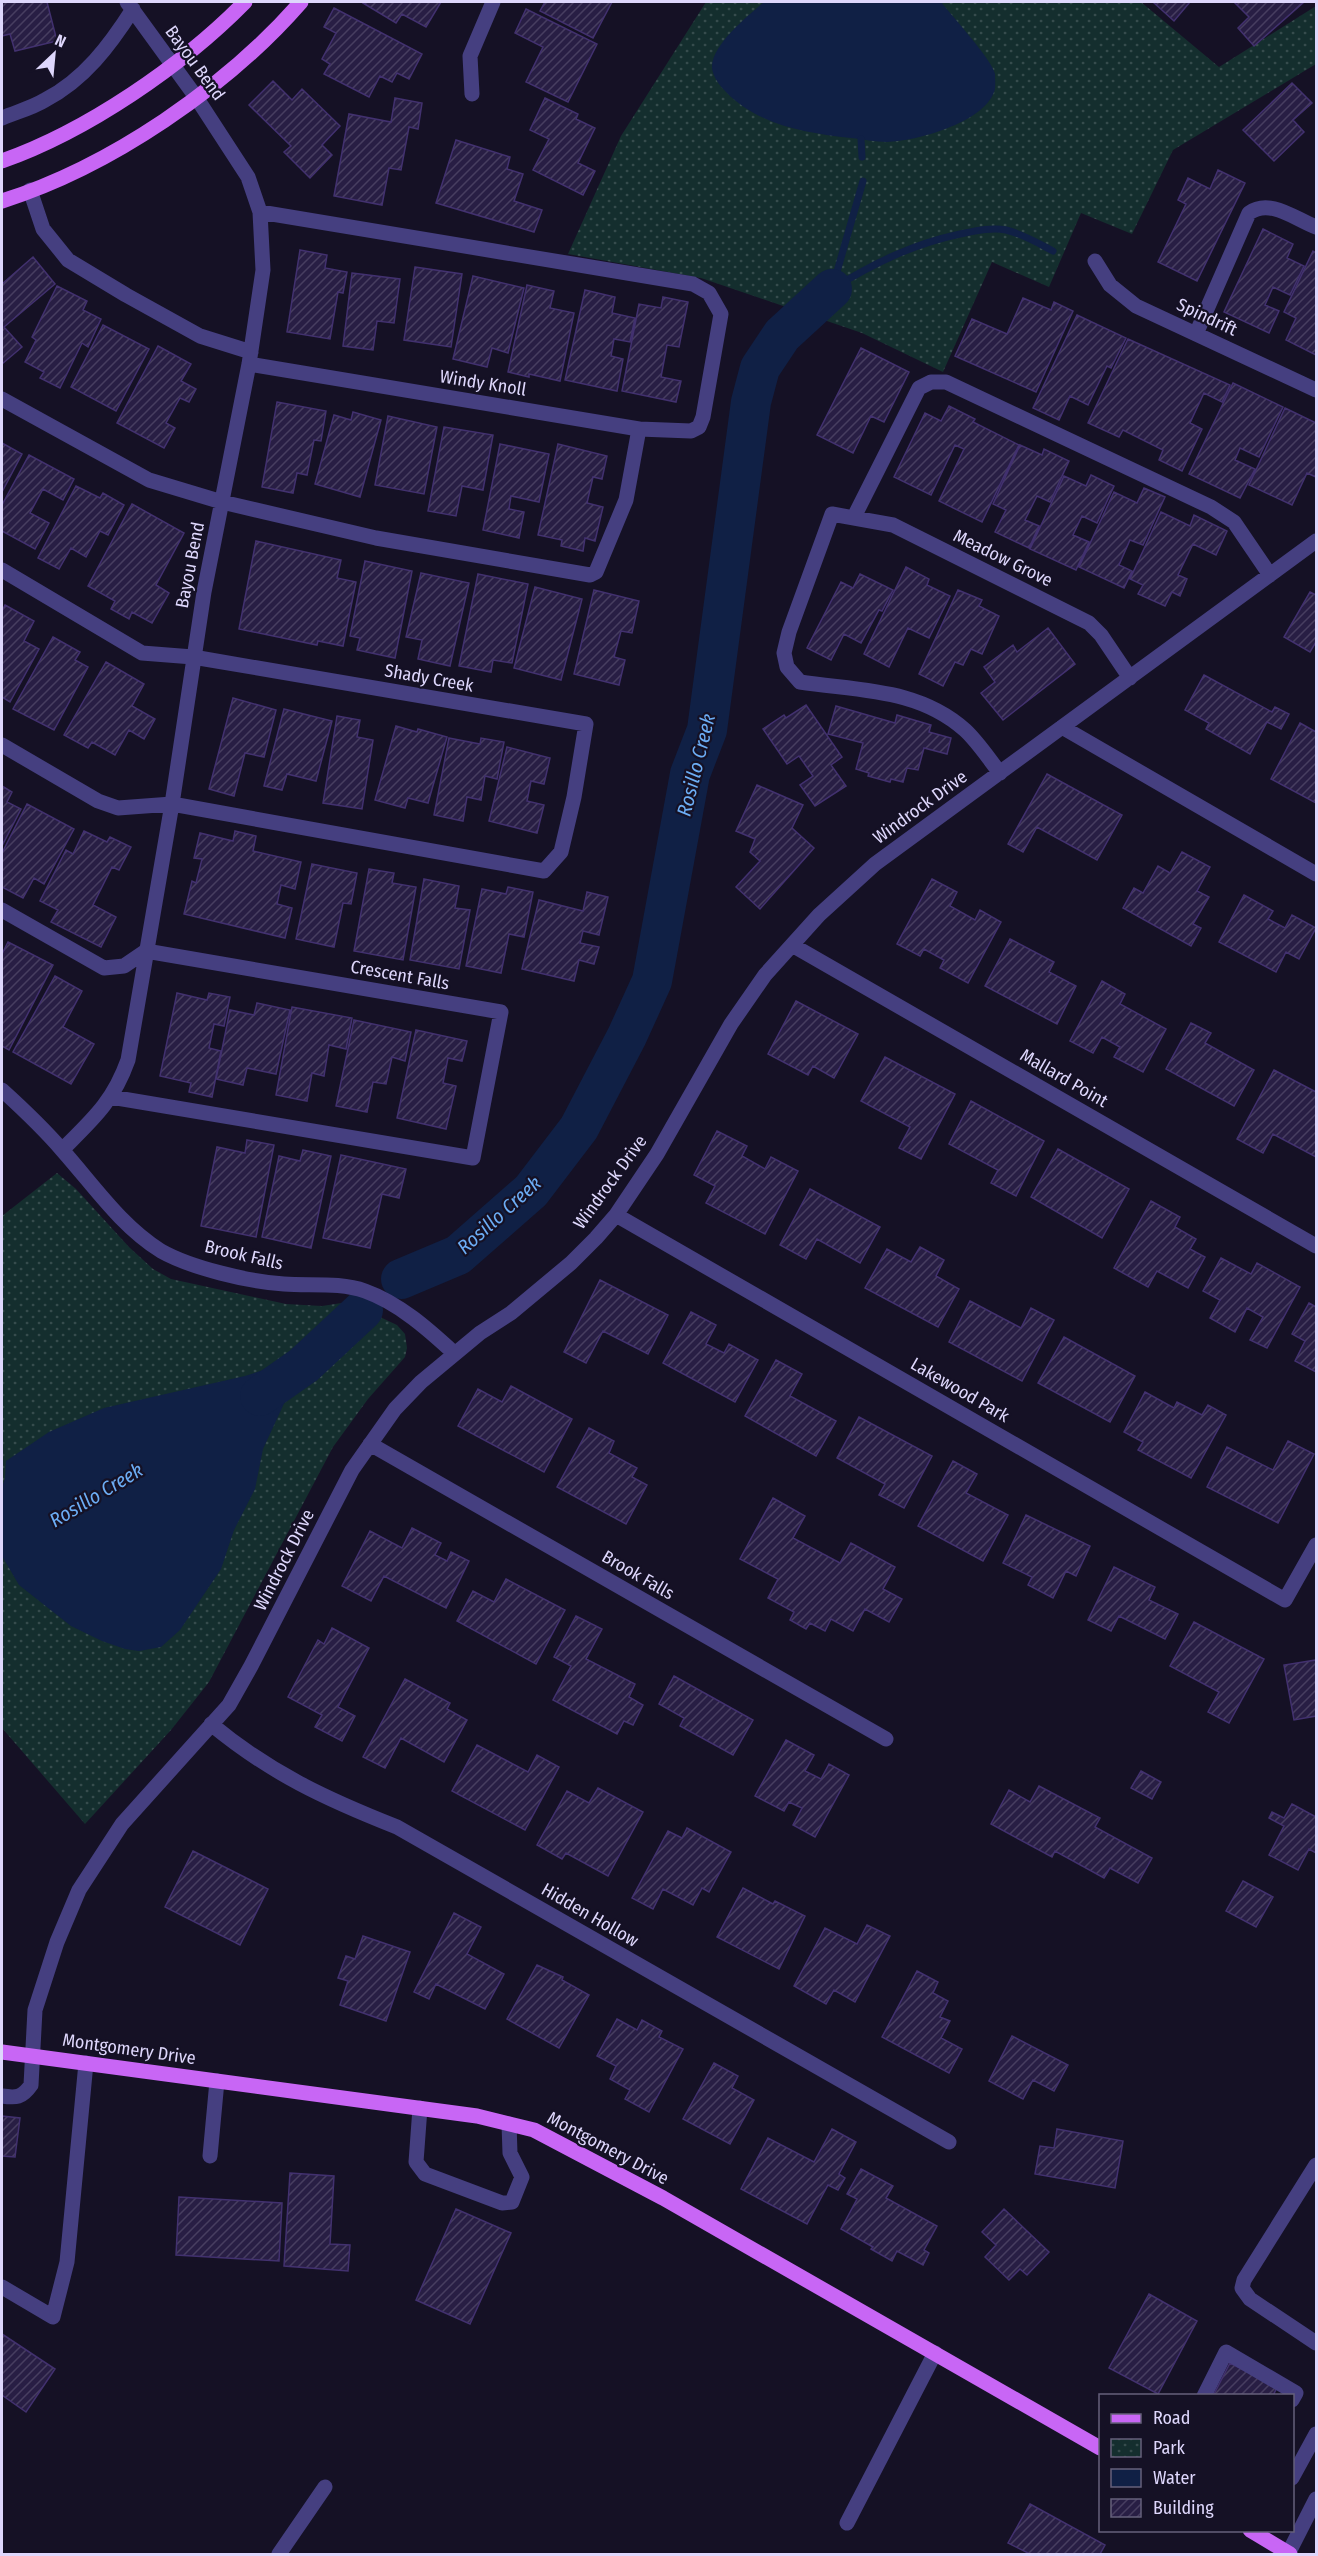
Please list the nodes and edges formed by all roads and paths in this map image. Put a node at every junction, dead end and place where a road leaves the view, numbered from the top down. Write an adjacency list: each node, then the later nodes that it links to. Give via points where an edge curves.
1 (244, 2): 5 (main road)
2 (301, 2): 7 (main road, via 253,52)
3 (493, 2): 6 (street, via 470,56)
4 (130, 5): 5 (street, Bayou Bend); 8 (street, via 115,38 83,75 46,100)
5 (172, 65): 7 (street, Bayou Bend); 9 (main road, via 68,131)
6 (472, 94)
7 (196, 97): 10 (main road, via 153,128 105,155); 12 (street, Bayou Bend, via 248,177)
8 (2, 118)
9 (2, 161)
10 (30, 190): 11 (main road); 16 (street, Windy Knoll, via 43,229 68,260 200,336)
11 (2, 201)
12 (260, 212): 16 (street, Bayou Bend, via 263,270); 19 (street, Windy Knoll, via 693,284 709,293 721,314 699,427 691,431)
13 (1317, 227): 15 (street, via 1269,206 1249,213)
14 (1095, 261): 15 (street, Spindrift, via 1110,285 1136,306)
15 (1196, 334): 17 (street, Spindrift)
16 (250, 358): 19 (street, Windy Knoll); 20 (street, Bayou Bend)
17 (1317, 390)
18 (2, 399): 20 (street, via 148,480)
19 (639, 429): 20 (street, via 626,500 596,572 590,575 376,538)
20 (222, 502): 25 (street, Bayou Bend)
21 (854, 517): 24 (street, via 919,388 931,382 945,382 1211,507 1234,522); 26 (street, Meadow Grove, via 893,525 1089,623); 29 (street, Meadow Grove, via 832,514 789,632 784,653 787,667 800,682 895,694 934,708 966,731)
22 (1317, 541): 24 (street, Windrock Drive)
23 (2, 570): 25 (street, via 142,653)
24 (1270, 575): 26 (street, Windrock Drive)
25 (193, 657): 30 (street, Bayou Bend); 30 (street, Shady Creek, via 586,724 561,852 544,871)
26 (1130, 678): 27 (street, Windrock Drive)
27 (1062, 727): 29 (street, Windrock Drive); 31 (street)
28 (2, 745): 30 (street, via 98,801 118,808)
29 (1000, 773): 33 (street, Windrock Drive, via 875,864)
30 (172, 804): 34 (street, Bayou Bend)
31 (1317, 874)
32 (2, 910): 34 (street, via 104,968 124,966)
33 (792, 945): 38 (street, Windrock Drive, via 731,1023 657,1154); 39 (street, Mallard Point)
34 (146, 951): 36 (street, Bayou Bend, via 128,1060); 36 (street, Crescent Falls, via 501,1012 473,1158)
35 (2, 1090): 37 (street, Brook Falls)
36 (111, 1097): 37 (street, Bayou Bend)
37 (62, 1150): 40 (street, Brook Falls, via 122,1220 162,1251 214,1271 281,1284 365,1291 418,1319)
38 (616, 1215): 40 (street, Windrock Drive, via 571,1263); 42 (street, Lakewood Park, via 1285,1600)
39 (1317, 1246)
40 (454, 1353): 41 (street, Windrock Drive, via 395,1409)
41 (370, 1444): 43 (street, Windrock Drive, via 352,1470 229,1705); 44 (street, Brook Falls)
42 (1317, 1545)
43 (211, 1724): 46 (street, Windrock Drive, via 122,1824 79,1890 35,2010); 52 (street, Hidden Hollow, via 242,1750 304,1788 397,1827)
44 (886, 1739)
45 (2, 2052): 46 (main road, Montgomery Drive)
46 (32, 2056): 47 (main road, Montgomery Drive); 49 (street, Windrock Drive, via 31,2085 25,2094 16,2098)
47 (86, 2063): 48 (main road, Montgomery Drive); 55 (street, via 67,2262 53,2317)
48 (217, 2081): 50 (main road, Montgomery Drive); 53 (street)
49 (2, 2096)
50 (420, 2108): 51 (main road, Montgomery Drive); 51 (street, via 416,2162 425,2174 502,2203 512,2202 522,2177 510,2153)
51 (509, 2124): 57 (main road, Montgomery Drive, via 534,2130 653,2193)
52 (949, 2142)
53 (210, 2156)
54 (1317, 2165): 56 (street, via 1242,2288 1250,2299)
55 (2, 2287)
56 (1317, 2343)
57 (935, 2353): 61 (main road, Montgomery Drive); 65 (street)
58 (1205, 2394): 59 (street, via 1226,2352 1296,2393)
59 (1294, 2398)
60 (1317, 2434): 62 (street)
61 (1099, 2447)
62 (1294, 2472)
63 (325, 2487): 67 (street)
64 (1317, 2499): 68 (street)
65 (847, 2523)
66 (1257, 2532): 68 (main road)
67 (279, 2554)
68 (1289, 2554)

